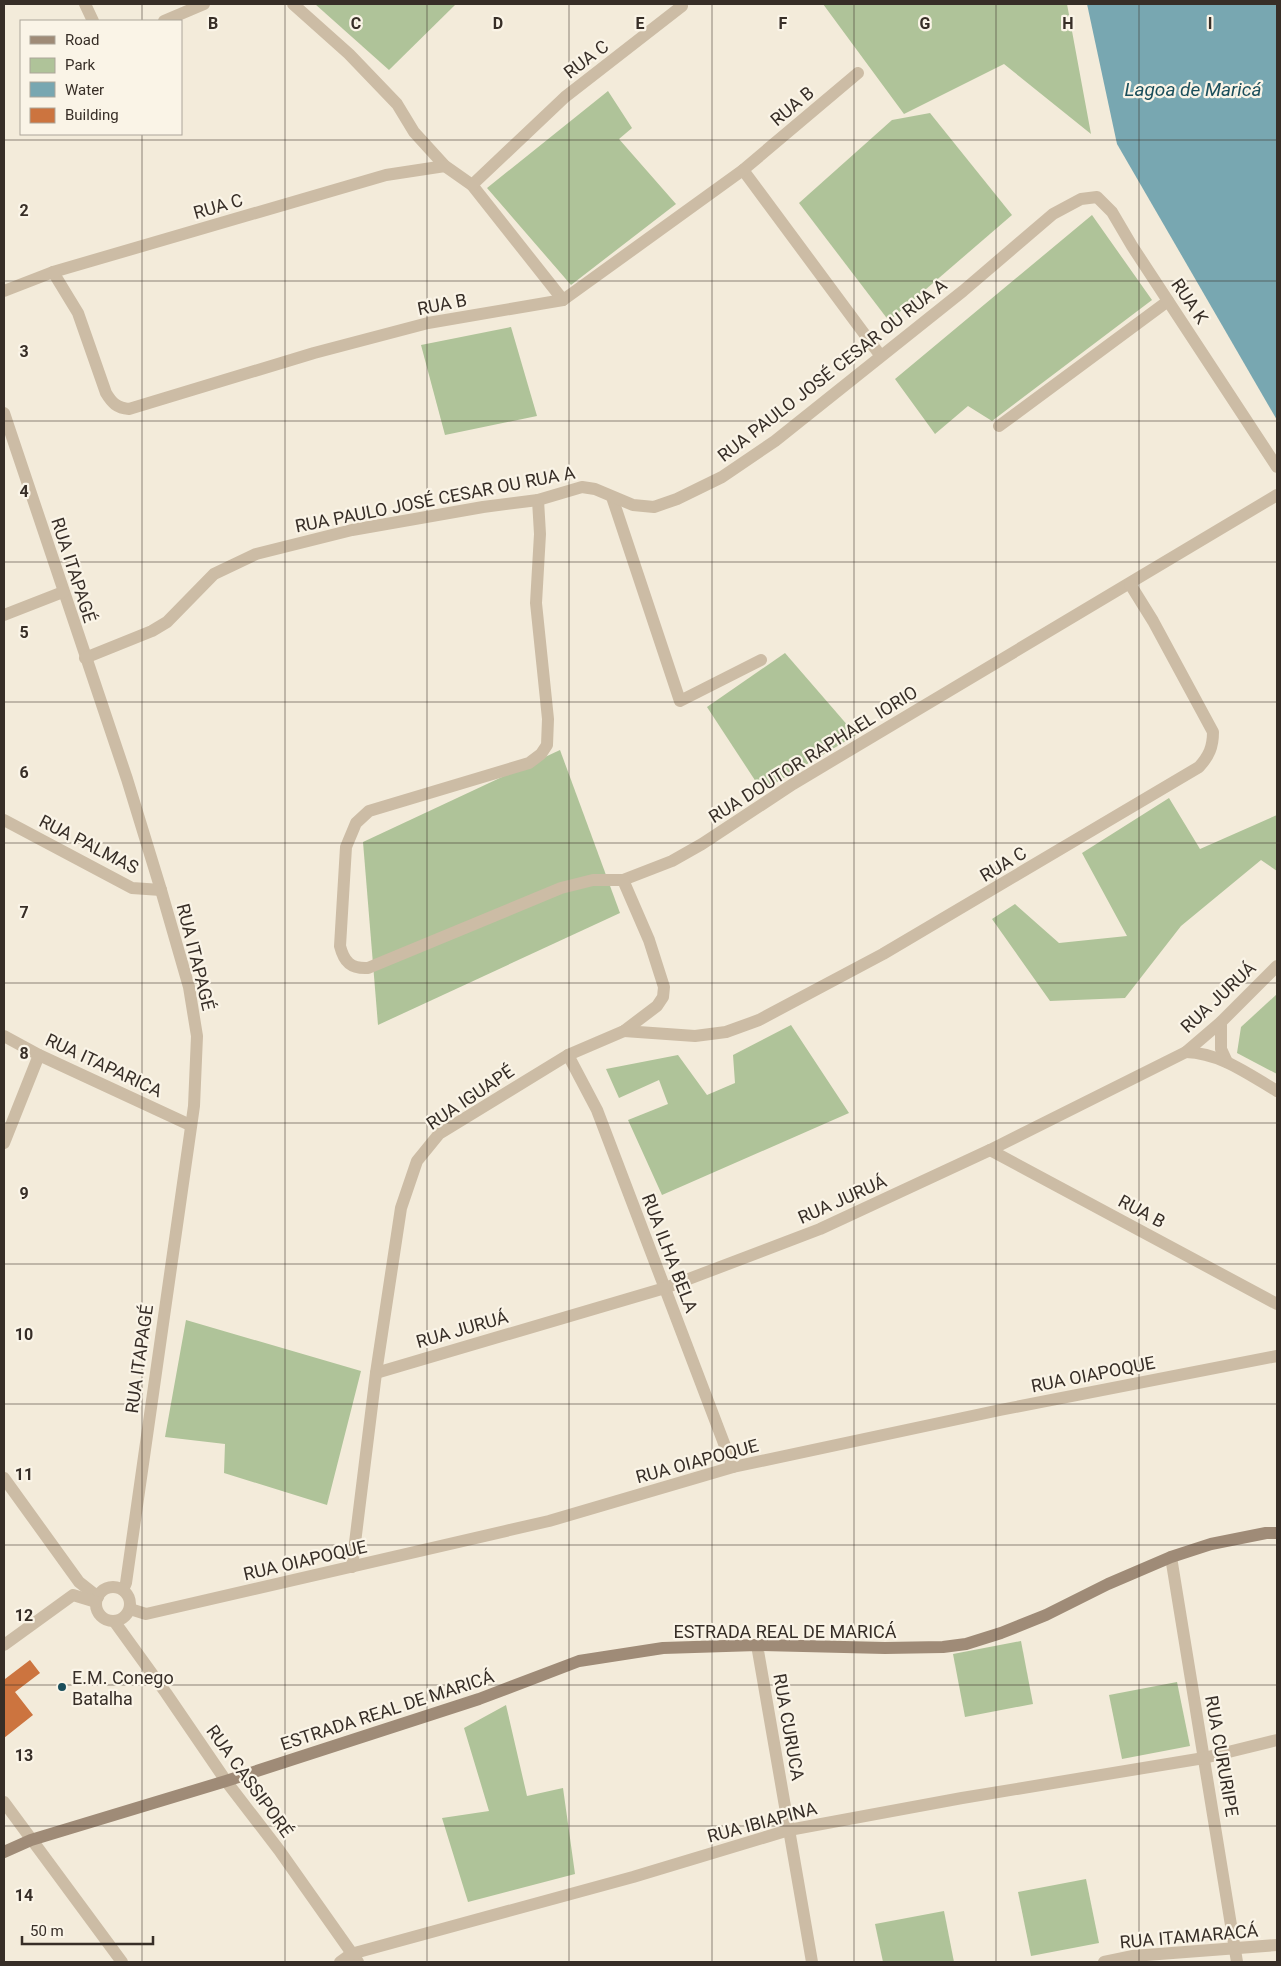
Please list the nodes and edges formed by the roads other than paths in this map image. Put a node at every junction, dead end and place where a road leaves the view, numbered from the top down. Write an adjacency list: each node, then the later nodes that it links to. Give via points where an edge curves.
1 (86, 4): 5 (street)
2 (204, 4): 6 (street)
3 (293, 4): 8 (street, via 349,54 397,104 414,132)
4 (682, 6): 10 (street, RUA C, via 565,97)
5 (93, 20)
6 (166, 20)
7 (858, 73): 9 (street, RUA B)
8 (445, 166): 10 (street); 12 (street, RUA C, via 386,175)
9 (743, 170): 14 (street, RUA B); 16 (street)
10 (472, 185): 14 (street)
11 (1053, 214): 15 (street, RUA K, via 1081,199 1097,197 1112,212); 16 (street, RUA PAULO JOSÉ CESAR OU RUA A)
12 (53, 272): 13 (street, RUA C); 14 (street, RUA B, via 78,313 106,393 112,403 129,409 314,353 428,323)
13 (4, 291)
14 (563, 300)
15 (1168, 301): 18 (street); 19 (street, RUA K)
16 (880, 355): 21 (street, RUA PAULO JOSÉ CESAR OU RUA A, via 775,441 722,477 654,507 632,506)
17 (4, 413): 24 (street, RUA ITAPAGÉ)
18 (999, 426)
19 (1277, 467)
20 (1277, 495): 23 (street, RUA DOUTOR RAPHAEL IORIO)
21 (612, 497): 22 (street, RUA PAULO JOSÉ CESAR OU RUA A, via 582,487); 27 (street, via 680,701)
22 (538, 500): 26 (street, RUA PAULO JOSÉ CESAR OU RUA A, via 352,530 256,554 214,574 159,627); 29 (street, RUA DOUTOR RAPHAEL IORIO, via 540,534 536,603 548,719 547,745 529,763 369,811 356,823 346,847 342,956 358,968 368,968 561,888 592,880)
23 (1130, 584): 29 (street, RUA DOUTOR RAPHAEL IORIO, via 793,784 702,844 672,861); 33 (street, RUA C, via 1213,732 1209,756 1199,767 883,954 760,1020 726,1032 695,1036)
24 (62, 592): 25 (street); 26 (street, RUA ITAPAGÉ)
25 (4, 615)
26 (85, 658): 30 (street, RUA ITAPAGÉ)
27 (761, 660)
28 (4, 820): 30 (street, RUA PALMAS, via 132,888)
29 (623, 880): 33 (street, RUA IGUAPÉ, via 649,940 664,987 663,997 657,1006)
30 (161, 890): 40 (street, RUA ITAPAGÉ, via 189,987 197,1036)
31 (1277, 966): 32 (street, RUA JURUÁ)
32 (1221, 1022): 35 (street, RUA JURUÁ); 38 (street, via 1221,1048)
33 (624, 1031): 37 (street, RUA IGUAPÉ)
34 (4, 1036): 36 (street, RUA ITAPARICA)
35 (1186, 1052): 38 (street); 42 (street, RUA JURUÁ)
36 (39, 1055): 40 (street, RUA ITAPARICA); 41 (street)
37 (568, 1055): 43 (street, RUA ILHA BELA, via 597,1110); 46 (street, RUA IGUAPÉ, via 440,1134 417,1161 401,1208)
38 (1228, 1062): 39 (street)
39 (1277, 1090)
40 (190, 1125): 52 (street, RUA ITAPAGÉ)
41 (4, 1143)
42 (990, 1150): 43 (street, RUA JURUÁ, via 820,1229); 44 (street, RUA B)
43 (665, 1288): 46 (street, RUA JURUÁ); 47 (street, RUA ILHA BELA)
44 (1277, 1304)
45 (1277, 1356): 47 (street, RUA OIAPOQUE)
46 (376, 1373): 51 (street, RUA IGUAPÉ)
47 (732, 1467): 51 (street, RUA OIAPOQUE, via 549,1521)
48 (4, 1478): 53 (street, RUA CASSIPORÉ, via 79,1582)
49 (1277, 1533): 50 (main road, ESTRADA REAL DE MARICÁ, via 1211,1544)
50 (1171, 1556): 57 (main road, ESTRADA REAL DE MARICÁ, via 1046,1615 966,1644 943,1648); 59 (street, RUA CURURIPE)
51 (352, 1567): 54 (street, RUA OIAPOQUE, via 146,1614)
52 (123, 1590): 53 (street, via 106,1588); 54 (street, via 130,1598)
53 (97, 1599): 55 (street, RUA CASSIPORÉ, via 96,1608 102,1618); 56 (street, via 73,1595)
54 (130, 1609): 55 (street, via 124,1618)
55 (114, 1622): 60 (street, RUA CASSIPORÉ)
56 (4, 1645)
57 (757, 1645): 60 (main road, ESTRADA REAL DE MARICÁ, via 663,1648 579,1661 478,1699); 62 (street, RUA CURUCA)
58 (1277, 1740): 59 (street, RUA IBIAPINA)
59 (1204, 1758): 62 (street, RUA IBIAPINA); 66 (street, RUA CURURIPE)
60 (226, 1781): 63 (main road, ESTRADA REAL DE MARICÁ); 67 (street, RUA CASSIPORÉ)
61 (4, 1802): 63 (street)
62 (789, 1830): 67 (street, RUA IBIAPINA); 70 (street, RUA CURUCA)
63 (31, 1840): 64 (main road, ESTRADA REAL DE MARICÁ); 68 (street)
64 (4, 1852)
65 (1277, 1945): 66 (street, RUA ITAMARACÁ)
66 (1236, 1956): 71 (street, RUA ITAMARACÁ, via 1133,1956)
67 (355, 1958): 69 (street, RUA IBIAPINA)
68 (122, 1962)
69 (340, 1962)
70 (812, 1962)
71 (1104, 1962)

